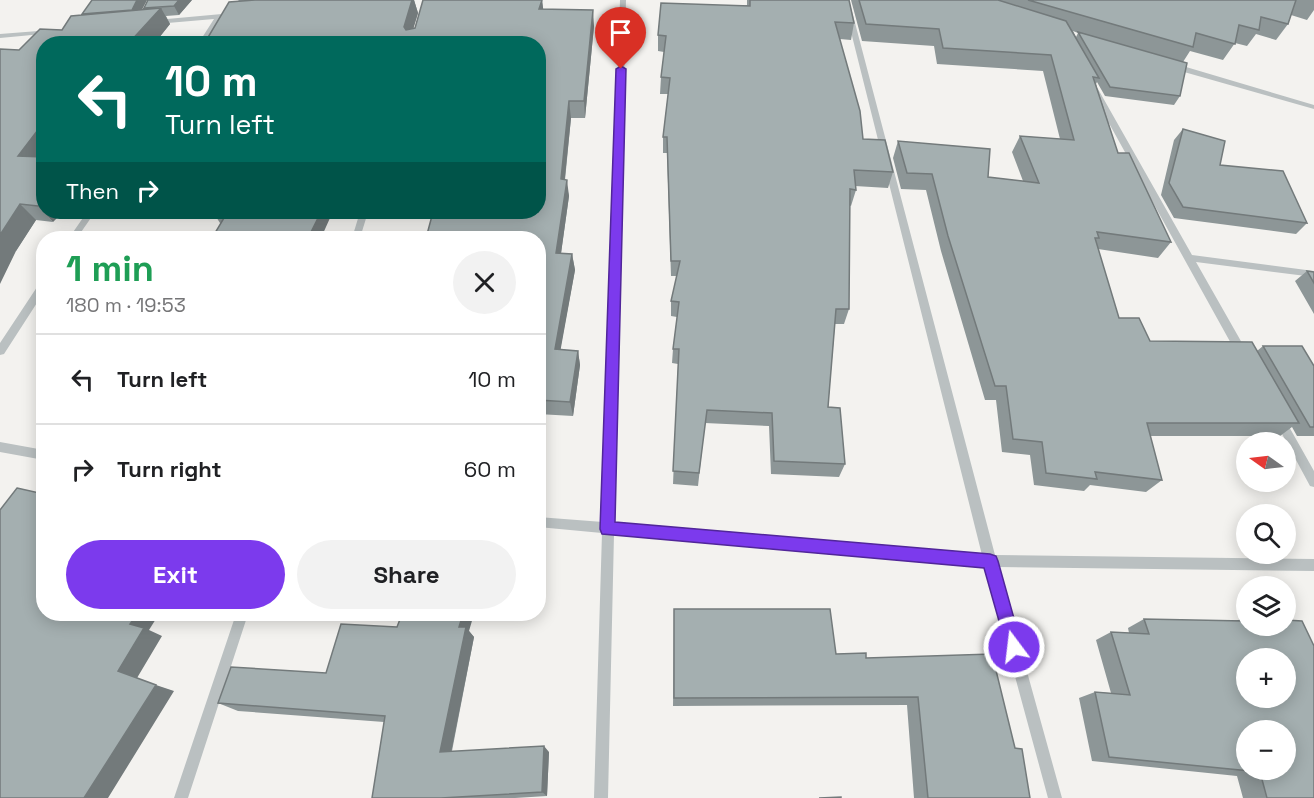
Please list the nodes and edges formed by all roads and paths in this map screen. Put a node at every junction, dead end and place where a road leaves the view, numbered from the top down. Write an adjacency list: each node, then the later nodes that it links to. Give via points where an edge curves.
1 (623, 0): 22 (street)
2 (846, 0): 23 (street)
3 (242, 14): 4 (street)
4 (219, 16): 5 (street); 8 (street)
5 (142, 23)
6 (59, 31): 7 (street)
7 (0, 36)
8 (206, 36)
9 (1166, 63): 11 (street)
10 (1091, 84): 12 (street)
11 (1314, 107)
12 (1189, 258): 13 (street); 16 (street)
13 (1314, 274)
14 (36, 296): 15 (street)
15 (0, 351)
16 (1246, 360)
17 (1274, 411): 20 (street)
18 (0, 447): 19 (street)
19 (36, 454)
20 (1314, 482)
21 (546, 523): 22 (street)
22 (607, 529): 23 (street); 27 (street)
23 (990, 561): 24 (street); 28 (street)
24 (1314, 565)
25 (240, 621): 26 (street)
26 (181, 798)
27 (601, 798)
28 (1055, 798)

